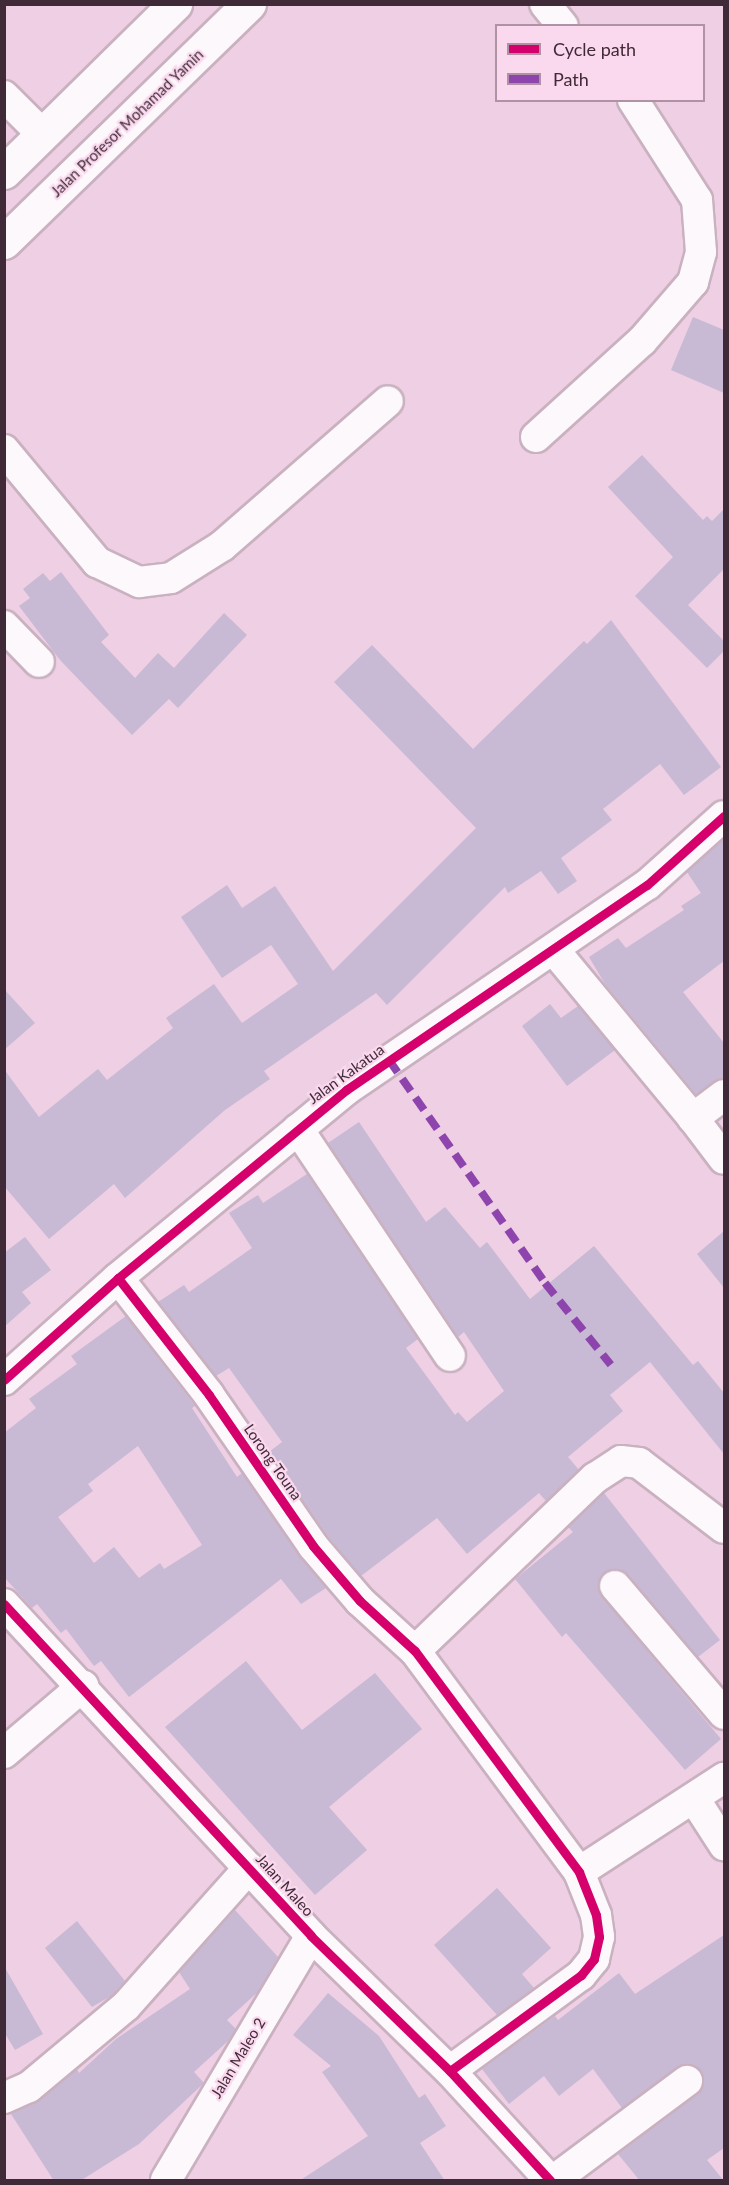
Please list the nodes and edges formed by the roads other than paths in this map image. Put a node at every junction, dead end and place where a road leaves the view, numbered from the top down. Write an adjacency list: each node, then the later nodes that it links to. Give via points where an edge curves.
1 (249, 4): 5 (main road, Jalan Profesor Mohamad Yamin)
2 (545, 4): 4 (street)
3 (167, 8): 5 (main road); 8 (main road)
4 (562, 24)
5 (203, 49): 10 (main road, Jalan Profesor Mohamad Yamin)
6 (4, 96): 8 (street)
7 (634, 102): 12 (street, via 697,200 701,252 693,282 642,341)
8 (42, 134): 9 (main road)
9 (4, 172)
10 (4, 242)
11 (388, 401): 13 (street, via 222,546 171,578 139,582 97,562)
12 (536, 437)
13 (4, 450)
14 (4, 626): 15 (street)
15 (39, 662)
16 (724, 816): 17 (street, Jalan Kakatua, via 648,885)
17 (554, 950): 19 (street); 20 (street, Jalan Kakatua, via 346,1090)
18 (724, 1095): 19 (street)
19 (693, 1118): 21 (street)
20 (298, 1129): 22 (street, Jalan Kakatua); 23 (street)
21 (724, 1159)
22 (118, 1278): 24 (street, Jalan Kakatua); 28 (street, Lorong Touna, via 208,1395 320,1555 360,1601)
23 (450, 1356)
24 (4, 1380)
25 (724, 1528): 28 (street, via 639,1463 621,1461 595,1478)
26 (615, 1586): 30 (street)
27 (4, 1604): 29 (street, Jalan Maleo)
28 (415, 1652): 36 (street, Lorong Touna)
29 (83, 1686): 31 (street); 35 (street, Jalan Maleo)
30 (724, 1714)
31 (4, 1753)
32 (724, 1778): 33 (street)
33 (695, 1800): 34 (street); 36 (street)
34 (724, 1845)
35 (249, 1868): 37 (street, Jalan Maleo); 40 (street, via 126,2006 29,2087)
36 (579, 1872): 38 (street, Lorong Touna, via 596,1915 599,1937 594,1959 581,1975)
37 (311, 1936): 38 (street, Jalan Maleo); 41 (street, Jalan Maleo 2)
38 (450, 2071): 42 (street, Jalan Maleo)
39 (687, 2081): 42 (street)
40 (4, 2098)
41 (166, 2181)
42 (552, 2181)

